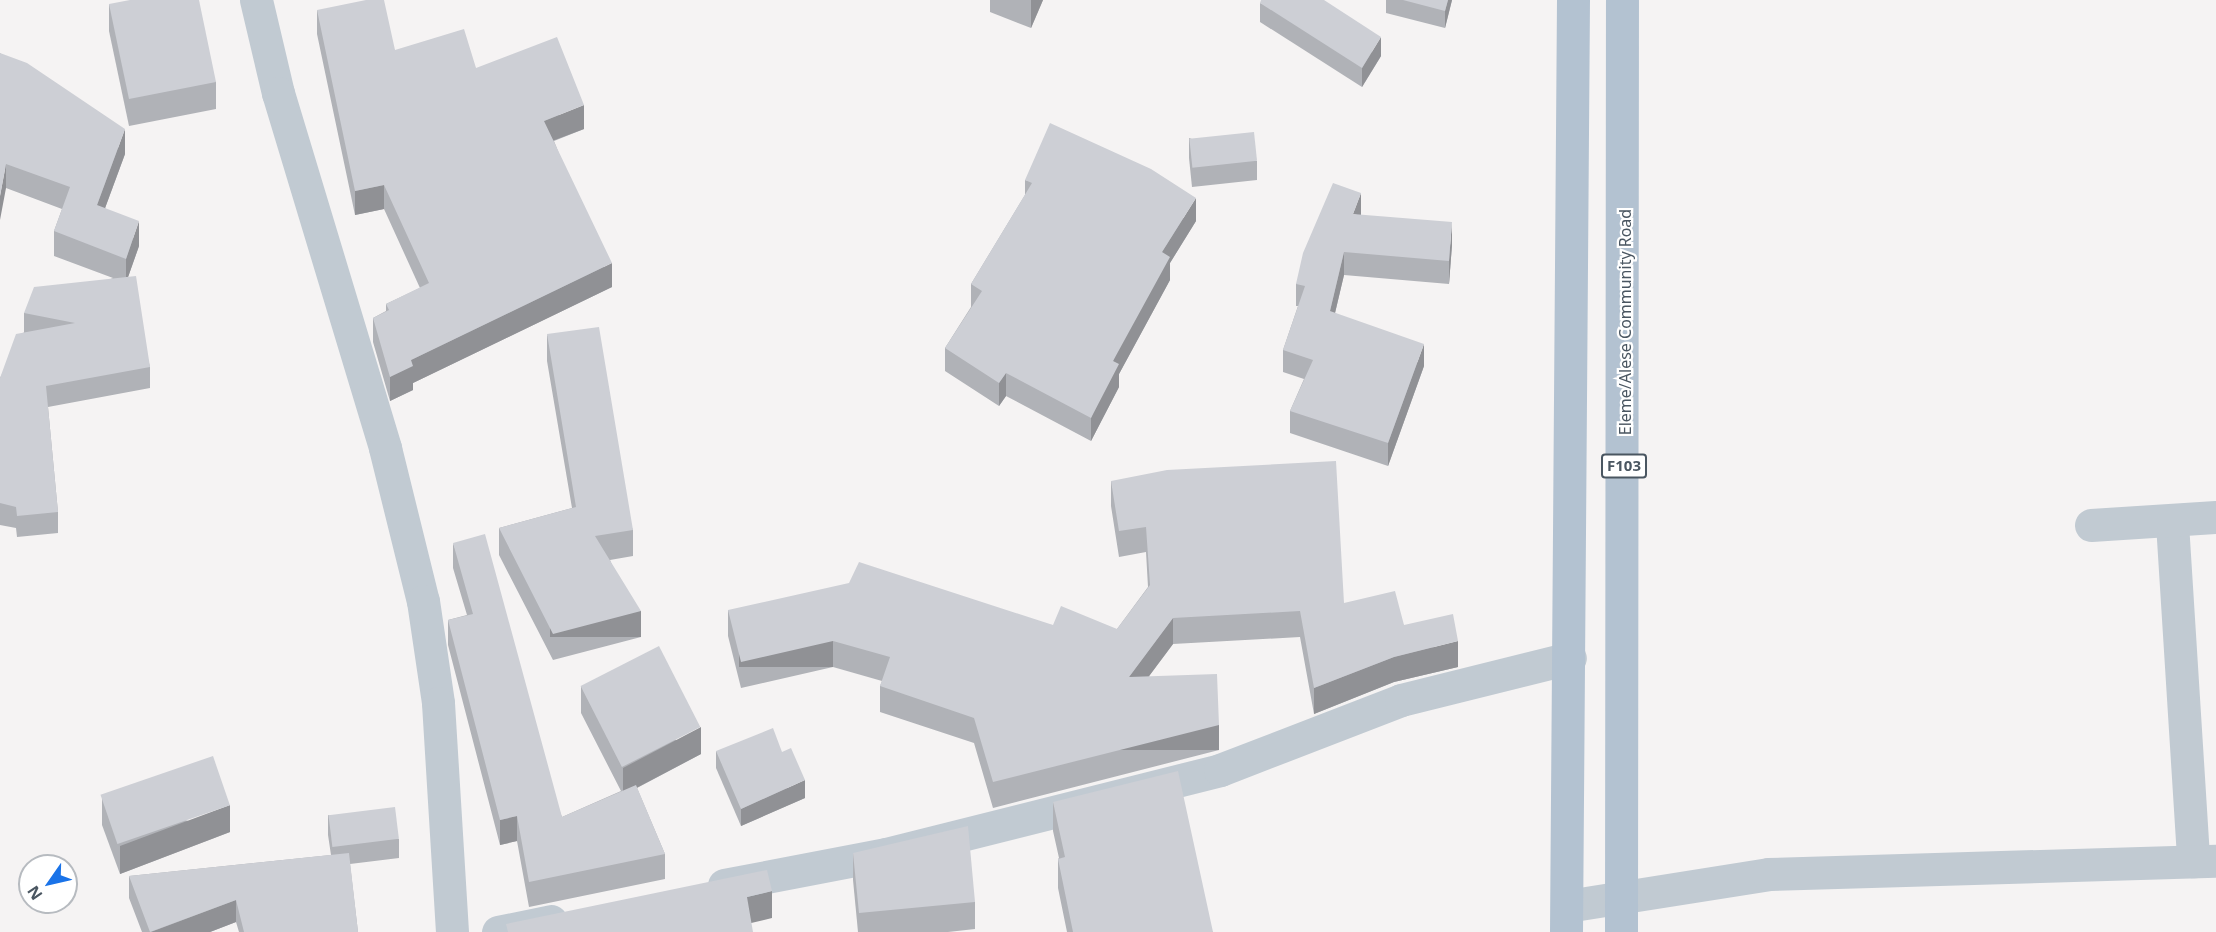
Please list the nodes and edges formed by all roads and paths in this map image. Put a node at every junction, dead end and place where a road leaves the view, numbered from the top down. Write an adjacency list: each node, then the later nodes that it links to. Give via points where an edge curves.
1 (256, 0): 13 (street, via 278,93 385,448 423,601 438,703)
2 (1573, 0): 7 (main road)
3 (1622, 0): 10 (main road, Eleme/Alese Community Road / F103)
4 (2216, 517): 5 (street)
5 (2172, 523): 6 (street); 8 (street)
6 (2091, 525)
7 (1570, 658): 9 (street, via 1401,700 1220,770 886,854); 12 (main road)
8 (2205, 861): 10 (street, via 1780,873)
9 (694, 891)
10 (1622, 896): 12 (street); 15 (main road, Eleme/Alese Community Road / F103)
11 (579, 915): 14 (street)
12 (1567, 919)
13 (452, 932)
14 (498, 932)
15 (1621, 932)

